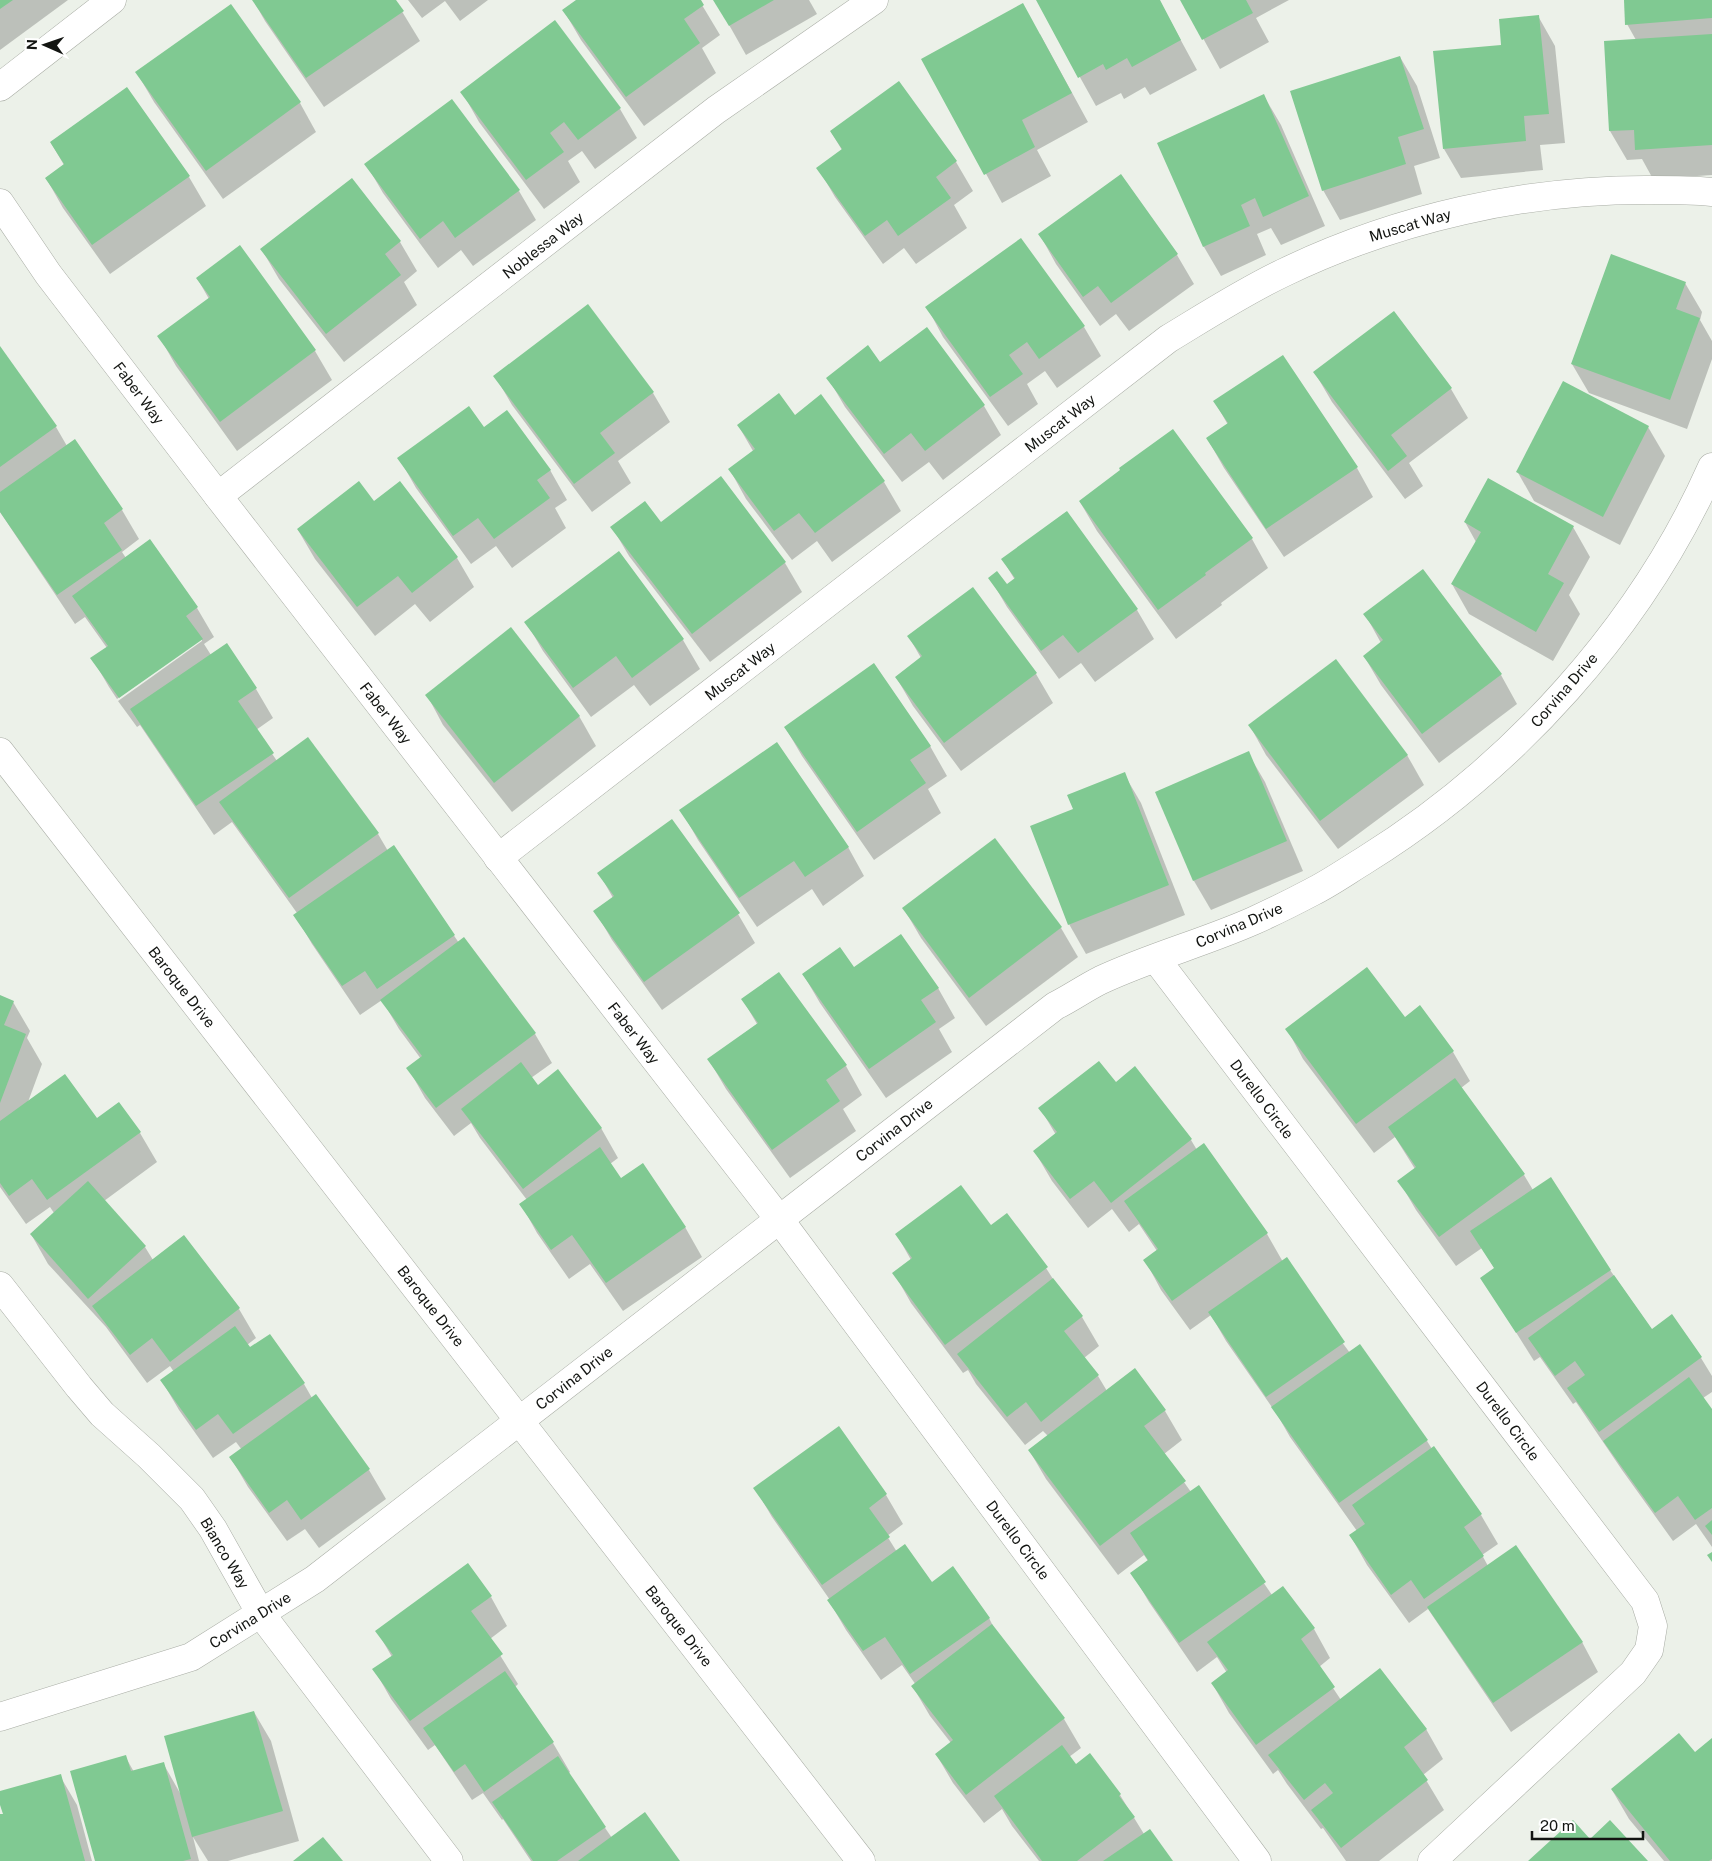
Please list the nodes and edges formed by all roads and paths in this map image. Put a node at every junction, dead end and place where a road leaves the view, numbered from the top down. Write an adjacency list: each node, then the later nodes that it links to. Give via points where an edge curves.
1 (112, 0): 3 (street)
2 (874, 0): 7 (street, Noblessa Way, via 716,110)
3 (0, 87)
4 (1712, 192): 9 (street, Muscat Way, via 1611,190 1522,199 1450,213 1365,238 1284,272 1231,300 1168,339)
5 (0, 203): 7 (street, Faber Way, via 48,274)
6 (1712, 467): 10 (street, Corvina Drive, via 1664,558 1626,616 1561,697 1512,747 1460,793 1404,835 1316,890 1253,921)
7 (218, 496): 9 (street, Faber Way)
8 (0, 752): 13 (street, Baroque Drive)
9 (498, 858): 11 (street, Faber Way)
10 (1156, 959): 11 (street, Corvina Drive, via 1101,980 1055,1006); 19 (street, Durello Circle, via 1645,1601 1653,1626 1649,1650 1633,1673)
11 (779, 1219): 13 (street, Corvina Drive); 18 (street, Durello Circle)
12 (0, 1286): 14 (street, Bianco Way, via 102,1414 192,1499 213,1529)
13 (519, 1421): 14 (street, Corvina Drive, via 315,1579); 17 (street, Baroque Drive)
14 (261, 1614): 15 (street, Corvina Drive, via 191,1657); 16 (street, Bianco Way)
15 (0, 1717)
16 (449, 1861)
17 (861, 1861)
18 (1257, 1861)
19 (1432, 1861)

